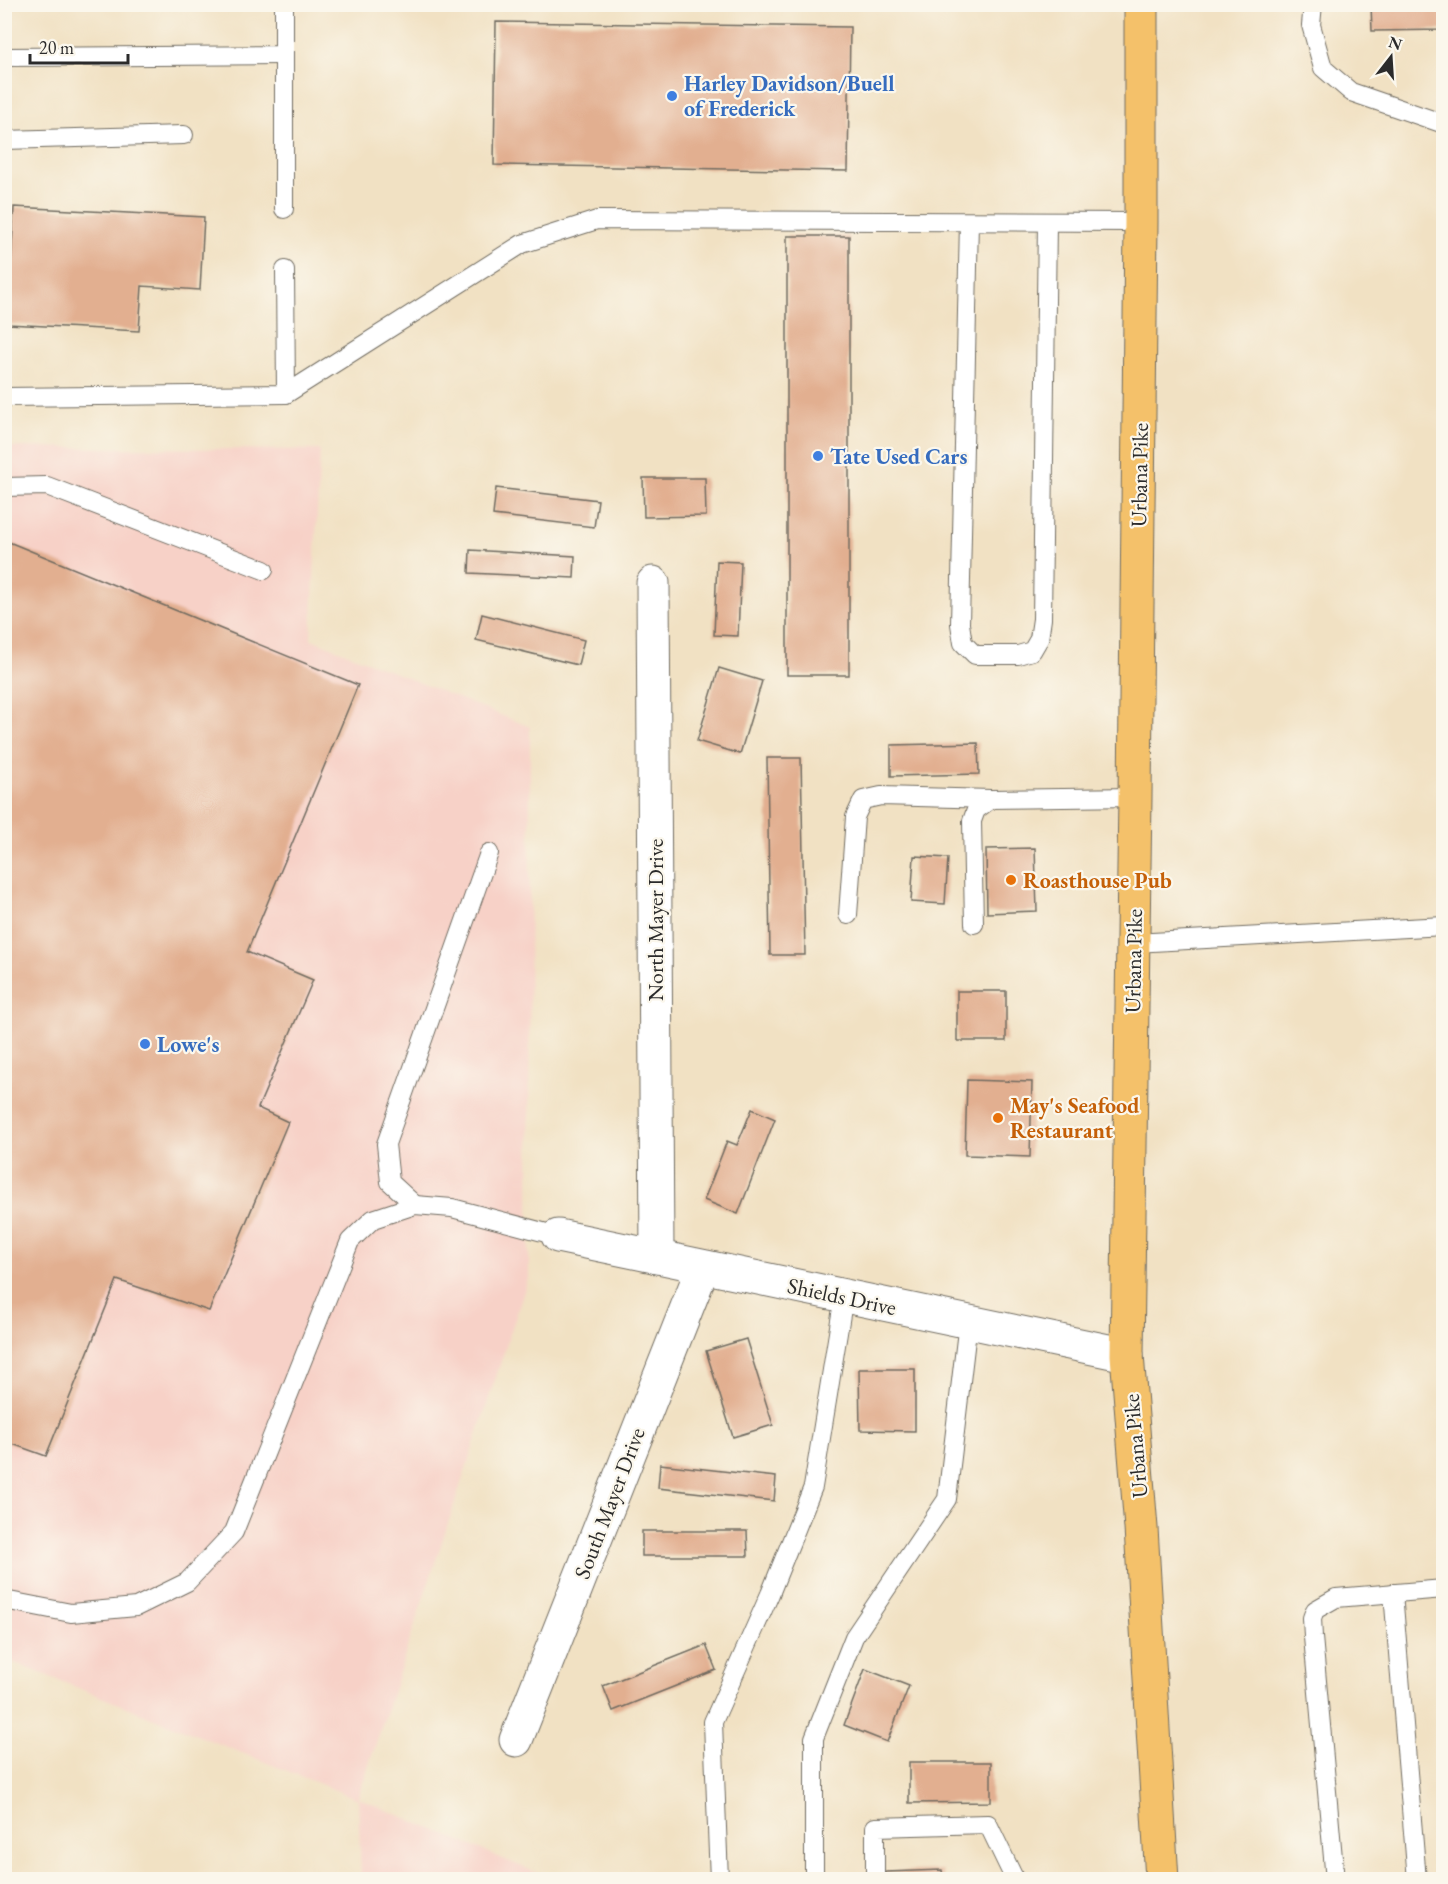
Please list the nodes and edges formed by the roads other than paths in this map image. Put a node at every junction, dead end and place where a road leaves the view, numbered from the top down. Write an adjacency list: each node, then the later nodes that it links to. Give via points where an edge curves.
1 (284, 4): 4 (lane)
2 (1141, 4): 12 (main road, Urbana Pike)
3 (1313, 4): 6 (lane, via 1311,25 1323,68 1350,92)
4 (284, 55): 5 (lane); 9 (lane)
5 (4, 57)
6 (1443, 124)
7 (184, 135): 8 (lane)
8 (4, 140)
9 (284, 209)
10 (969, 222): 11 (lane); 11 (lane, via 960,624 963,643 975,655 1018,655 1032,651 1039,639); 14 (lane, via 597,220 522,244)
11 (1047, 222): 12 (lane)
12 (1141, 222): 19 (main road, Urbana Pike)
13 (285, 270): 14 (lane)
14 (286, 394): 15 (lane)
15 (4, 397)
16 (4, 487): 17 (lane, via 47,486)
17 (264, 570)
18 (653, 583): 28 (street, North Mayer Drive)
19 (1135, 797): 20 (lane); 25 (main road, Urbana Pike)
20 (991, 799): 22 (lane, via 880,796 863,800 855,817); 23 (lane, via 976,810 972,821)
21 (489, 853): 26 (lane, via 386,1144 390,1182)
22 (848, 915)
23 (974, 924)
24 (1443, 926): 25 (lane)
25 (1134, 943): 32 (main road, Urbana Pike)
26 (415, 1205): 27 (lane, via 452,1208); 35 (lane, via 373,1219 350,1241 234,1532 187,1582 136,1607 71,1613)
27 (558, 1236): 28 (street, Shields Drive)
28 (657, 1257): 29 (street, Shields Drive)
29 (702, 1267): 30 (street, Shields Drive); 36 (street, South Mayer Drive)
30 (844, 1296): 31 (street, Shields Drive); 37 (lane, via 813,1487 713,1722)
31 (968, 1322): 32 (street, Shields Drive); 38 (lane, via 947,1499 854,1637 814,1738)
32 (1127, 1355): 41 (main road, Urbana Pike, via 1142,1527)
33 (1443, 1589): 34 (lane)
34 (1393, 1593): 42 (lane, via 1336,1598 1320,1605 1312,1618); 43 (lane)
35 (4, 1600)
36 (516, 1740)
37 (719, 1880)
38 (814, 1880)
39 (875, 1880): 40 (lane, via 874,1827 988,1824)
40 (1015, 1880)
41 (1162, 1880)
42 (1335, 1880)
43 (1417, 1880)

